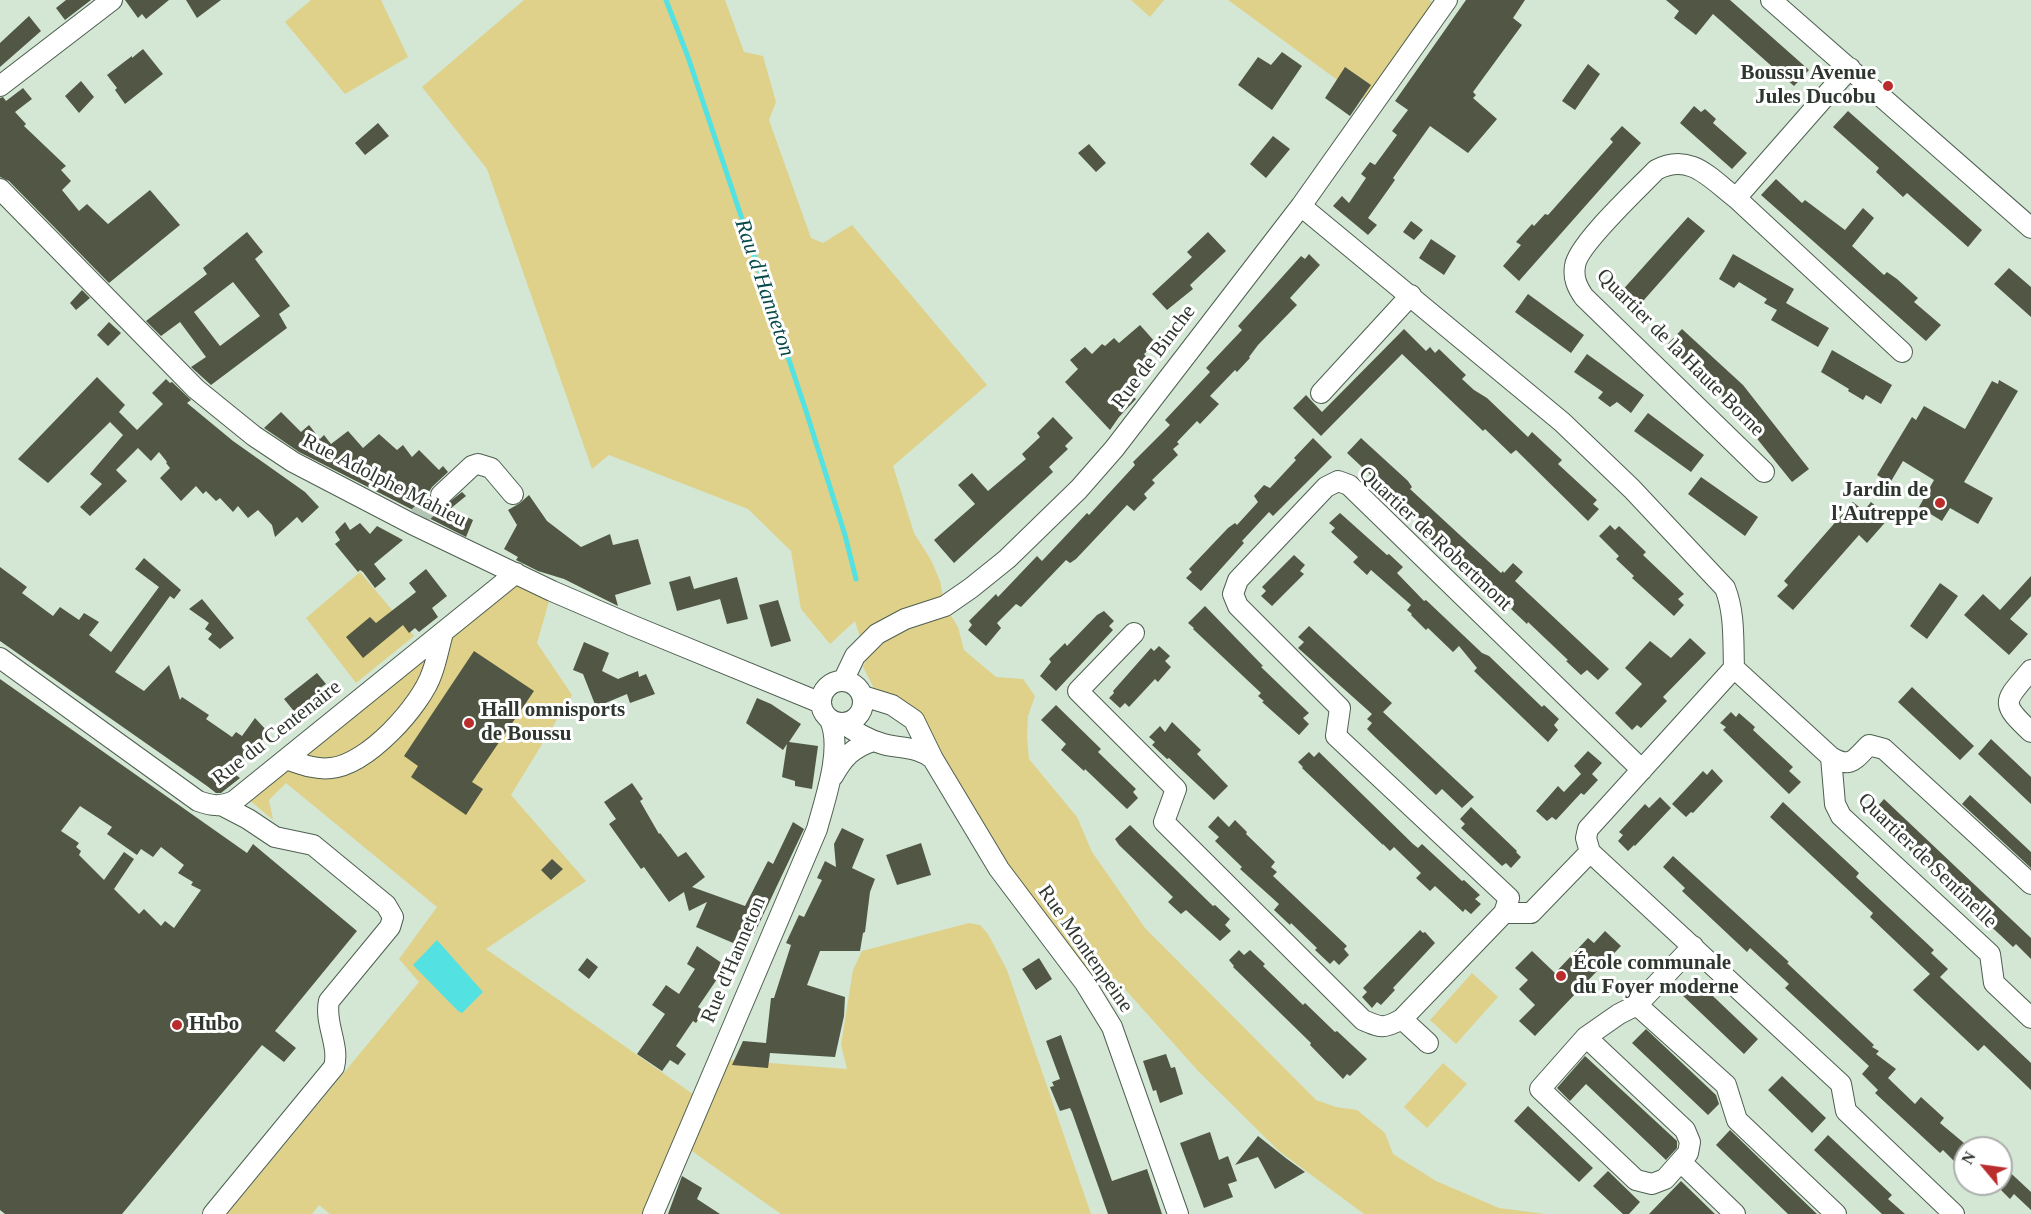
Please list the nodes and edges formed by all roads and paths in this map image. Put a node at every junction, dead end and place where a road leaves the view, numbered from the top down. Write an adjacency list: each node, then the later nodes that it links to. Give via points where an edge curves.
1 (112, 0): 5 (street)
2 (1448, 0): 8 (street, Rue de Binche)
3 (1771, 0): 4 (street)
4 (1850, 68): 7 (street); 9 (street)
5 (0, 86)
6 (0, 189): 16 (street, Rue Adolphe Mahieu, via 196,389 235,422 293,462)
7 (1736, 198): 11 (street, Quartier de la Haute Borne); 13 (street, Quartier de la Haute Borne, via 1689,164 1665,165 1587,244 1577,258 1575,281 1584,297)
8 (1301, 206): 10 (street); 22 (street, Rue de Binche, via 1079,489 971,588 945,606 905,619 877,634 855,656)
9 (2031, 228)
10 (1411, 295): 12 (street); 20 (street, via 1562,422 1632,489 1725,588 1732,615)
11 (1902, 352)
12 (1322, 393)
13 (1764, 472)
14 (513, 494): 15 (street, via 491,468 478,464)
15 (441, 495)
16 (516, 573): 17 (street, Rue du Centenaire); 24 (street, Rue Adolphe Mahieu)
17 (442, 633): 29 (street, Rue du Centenaire); 29 (street, via 432,675 396,727 376,745 333,768 314,768)
18 (1134, 633): 40 (street, via 1078,691 1176,789 1164,822 1363,1020 1379,1027)
19 (0, 658): 33 (street, Rue du Centenaire, via 198,801)
20 (1734, 668): 28 (street); 31 (street)
21 (2031, 670): 26 (street, via 2008,699 2011,714)
22 (843, 681): 23 (street, via 855,685); 24 (street, via 830,685)
23 (863, 696): 25 (street, via 858,716); 30 (street, Rue Montenpeine, via 892,705 914,720)
24 (821, 703): 25 (street, via 825,716)
25 (837, 722): 27 (street); 32 (street, Rue d'Hanneton)
26 (2031, 732)
27 (873, 741): 30 (street, via 914,748); 32 (street, via 844,757)
28 (1831, 757): 35 (street, Quartier de Sentinelle, via 1847,764 1869,745 1884,749); 39 (street, Quartier de Sentinelle, via 1835,804 1841,816 1990,954 1994,983)
29 (286, 759): 33 (street, Rue du Centenaire)
30 (933, 759): 46 (street, Rue Montenpeine, via 999,869 1105,1014)
31 (1642, 770): 34 (street, via 1588,829); 36 (street, Quartier de Robertmont, via 1349,485 1338,481 1326,487 1238,580 1233,594 1238,606 1340,708 1336,736 1509,898)
32 (832, 778): 45 (street, Rue d'Hanneton, via 817,828)
33 (223, 806): 44 (street, via 275,837 314,845 386,905 393,917 390,927 329,1001 334,1067)
34 (1590, 852): 36 (street, via 1531,913); 37 (street)
35 (2031, 884)
36 (1504, 913): 40 (street)
37 (1693, 946): 38 (street); 49 (street, via 1841,1084 1846,1111)
38 (1637, 1005): 41 (street); 48 (street, via 1726,1086 1737,1120)
39 (2031, 1018)
40 (1402, 1019): 42 (street)
41 (1586, 1037): 43 (street, via 1685,1130 1690,1142); 43 (street, via 1540,1089 1636,1180 1652,1184 1665,1179)
42 (1428, 1042)
43 (1681, 1162): 47 (street)
44 (213, 1214)
45 (653, 1214)
46 (1178, 1214)
47 (1735, 1214)
48 (1836, 1214)
49 (1954, 1214)

